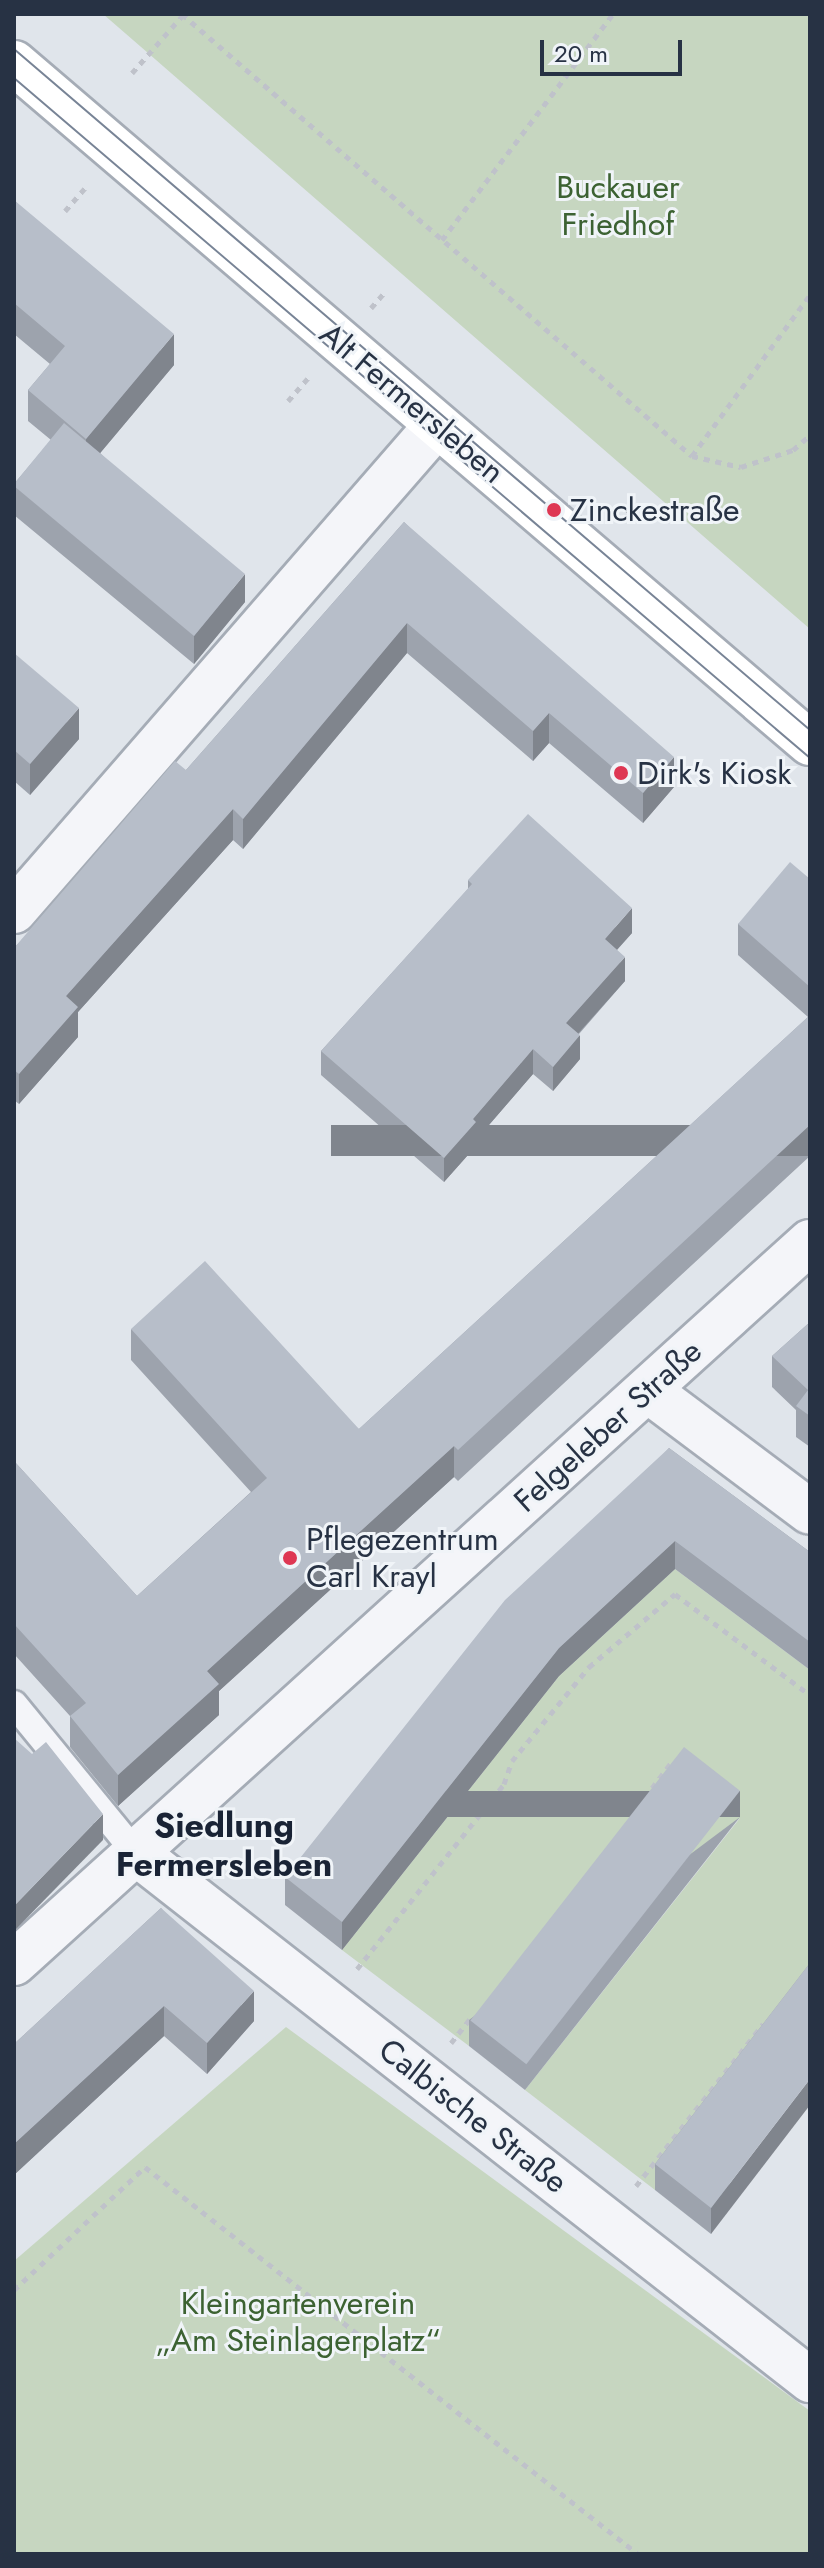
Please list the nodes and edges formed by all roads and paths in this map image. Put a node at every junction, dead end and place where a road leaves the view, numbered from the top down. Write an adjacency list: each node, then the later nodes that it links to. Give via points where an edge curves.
1 (183, 14): 4 (path); 7 (path)
2 (613, 14): 7 (path)
3 (14, 63): 9 (main road, Alt Fermersleben)
4 (132, 73)
5 (91, 182): 6 (path)
6 (65, 211)
7 (442, 240): 11 (path)
8 (810, 295): 11 (path)
9 (437, 425): 14 (main road, Alt Fermersleben); 15 (street)
10 (810, 435): 11 (path, via 793,450 741,467)
11 (692, 456)
12 (635, 505): 13 (path)
13 (618, 521)
14 (810, 743)
15 (22, 886)
16 (810, 1242): 17 (street, Felgeleber Straße)
17 (649, 1391): 18 (street); 23 (street, Felgeleber Straße)
18 (810, 1512)
19 (810, 1695): 25 (path, via 675,1594 589,1667 512,1761 504,1784)
20 (14, 1704): 23 (lane)
21 (671, 1763): 22 (path)
22 (644, 1798)
23 (136, 1853): 24 (street, Felgeleber Straße); 25 (street, Calbische Straße)
24 (14, 1963)
25 (329, 2004): 29 (street, Calbische Straße)
26 (773, 2011): 28 (path)
27 (475, 2012): 29 (path)
28 (721, 2077): 30 (path); 31 (path)
29 (424, 2078): 33 (street, Calbische Straße)
30 (728, 2082)
31 (668, 2145): 32 (path); 33 (path)
32 (675, 2150)
33 (608, 2222): 35 (street, Calbische Straße)
34 (14, 2290): 36 (path, via 145,2167)
35 (810, 2380)
36 (638, 2554)

